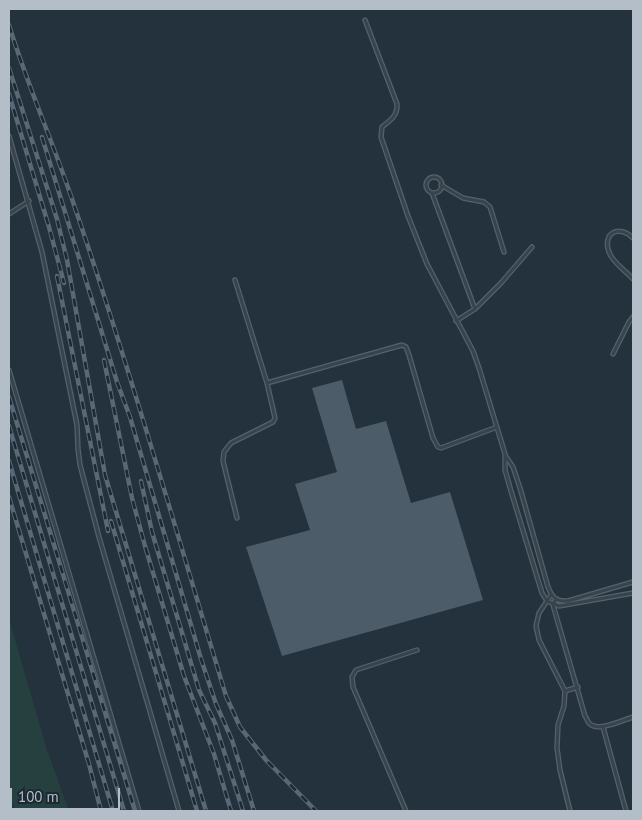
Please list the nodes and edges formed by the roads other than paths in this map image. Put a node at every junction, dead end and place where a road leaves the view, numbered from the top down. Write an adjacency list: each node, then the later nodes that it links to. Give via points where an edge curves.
1 (365, 20): 14 (lane, via 398,110 382,127 381,137 427,264)
2 (9, 136): 5 (lane)
3 (442, 185): 4 (lane, via 438,192); 4 (lane, via 437,178 429,178 426,185); 9 (lane, via 463,198 484,202 490,207)
4 (432, 193): 12 (lane)
5 (29, 201): 6 (lane); 33 (lane, via 49,280 77,425 80,465)
6 (9, 214)
7 (633, 238): 10 (lane, via 620,231 611,235 608,241 612,259)
8 (532, 247): 12 (lane)
9 (504, 252)
10 (633, 279)
11 (235, 280): 17 (lane)
12 (475, 309): 14 (lane)
13 (633, 316): 15 (lane)
14 (456, 321): 18 (lane, via 473,351)
15 (613, 354)
16 (9, 370): 32 (lane)
17 (267, 383): 18 (lane, via 402,345 409,354 435,445 440,448); 20 (lane, via 275,418 273,422 231,443 224,452 223,462)
18 (497, 427): 19 (lane)
19 (505, 454): 23 (lane, via 520,488); 25 (lane, via 511,492 537,580)
20 (237, 518)
21 (633, 582): 24 (lane, via 574,599)
22 (633, 593): 26 (lane)
23 (551, 595): 24 (lane); 25 (lane)
24 (556, 599): 26 (lane)
25 (547, 601): 26 (lane); 29 (lane, via 537,620 537,634)
26 (553, 605): 28 (lane)
27 (417, 650): 34 (lane, via 356,670 352,677 352,687)
28 (578, 687): 29 (lane); 31 (lane, via 590,724)
29 (566, 691): 35 (lane, via 558,725 557,748)
30 (633, 717): 31 (lane)
31 (602, 727): 36 (lane)
32 (139, 811)
33 (179, 811)
34 (406, 811)
35 (570, 811)
36 (626, 811)

